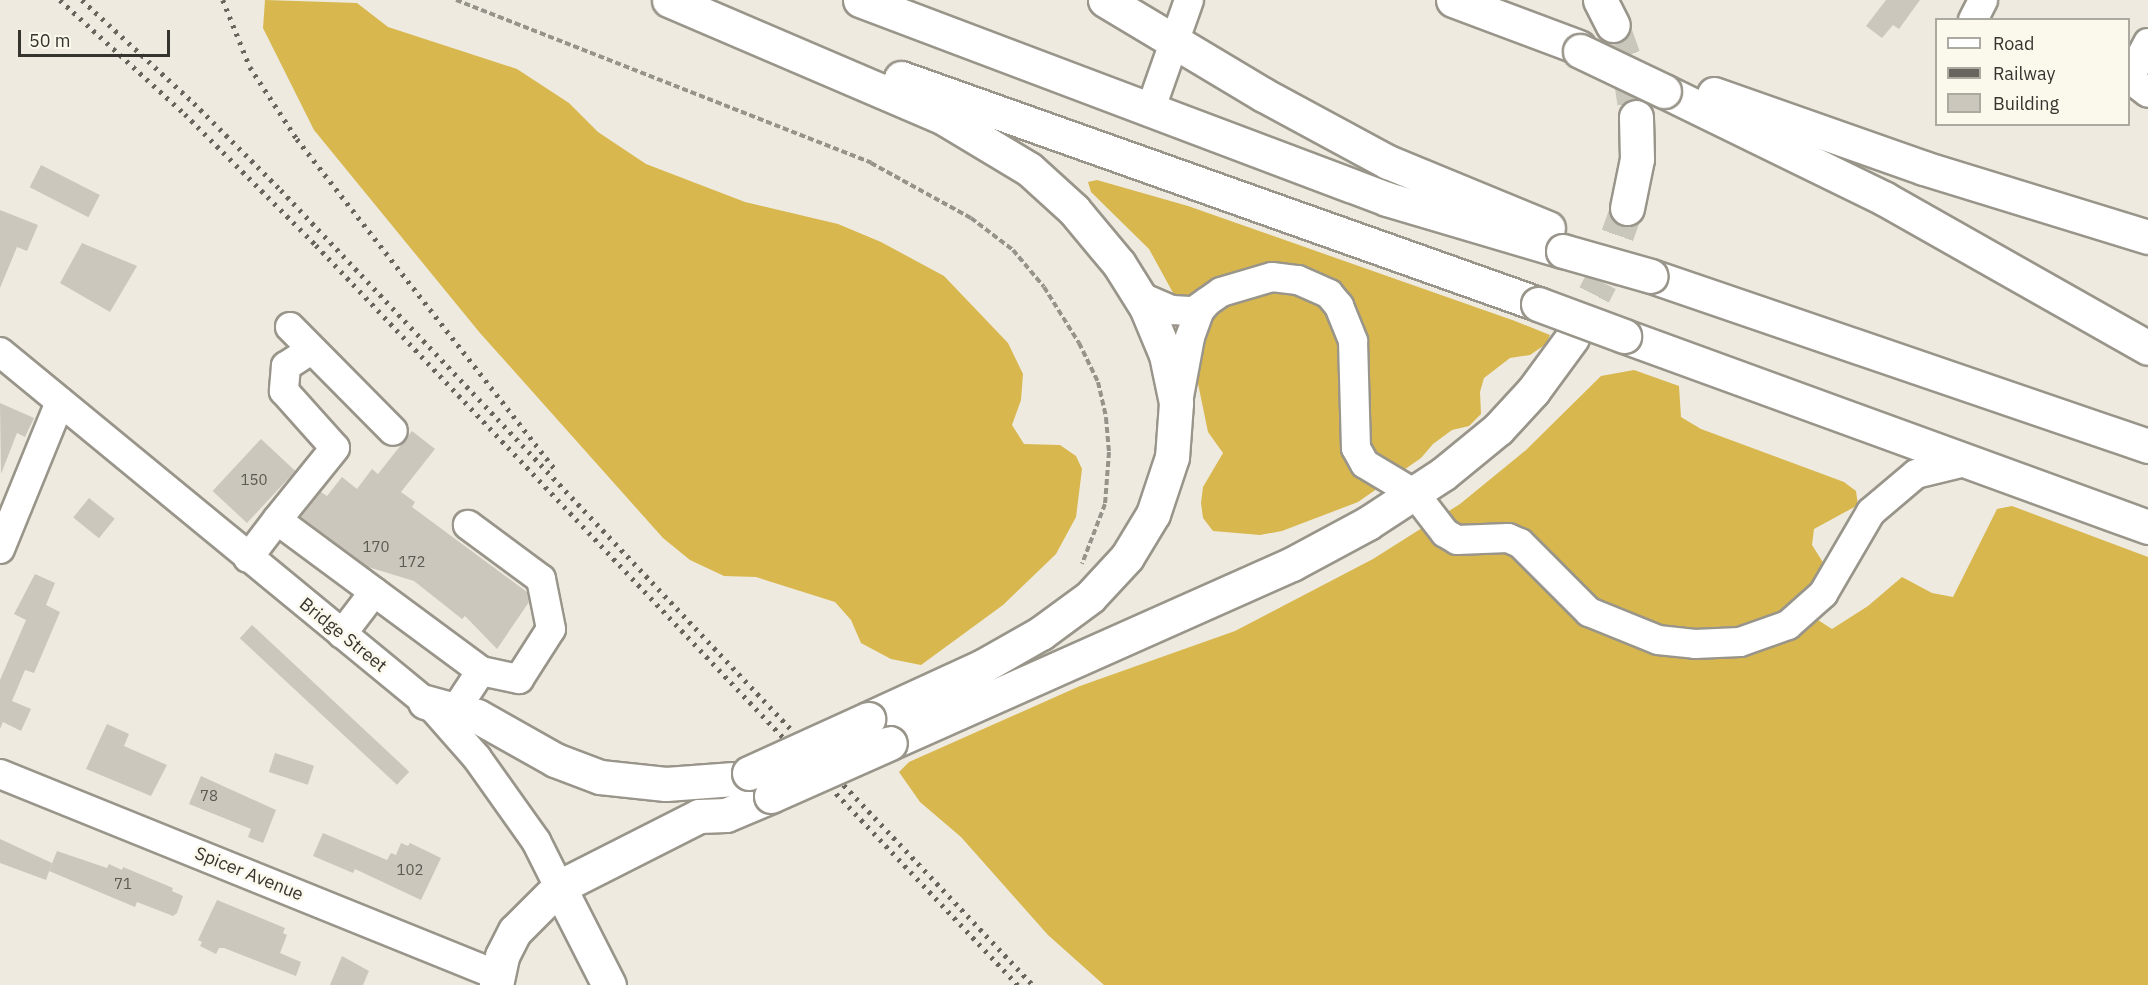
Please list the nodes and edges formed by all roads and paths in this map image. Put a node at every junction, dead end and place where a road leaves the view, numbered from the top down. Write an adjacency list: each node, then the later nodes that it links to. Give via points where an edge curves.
1 (456, 0): 41 (path, via 877,165 971,218 1013,250 1044,287 1079,343 1098,382 1106,418 1109,452 1105,504 1090,550)
2 (669, 0): 21 (main road, via 924,109 1003,152 1039,177 1074,210)
3 (679, 0): 34 (main road, bridge)
4 (860, 0): 16 (main road)
5 (1105, 0): 10 (main road)
6 (1189, 0): 10 (street)
7 (1454, 0): 14 (main road, bridge)
8 (1983, 0): 9 (street)
9 (1974, 18)
10 (1174, 42): 16 (street); 20 (main road, via 1388,162)
11 (2148, 43): 12 (street)
12 (2130, 76)
13 (2130, 79): 15 (street)
14 (1662, 83): 19 (main road); 26 (main road, via 1868,190)
15 (2148, 93)
16 (1152, 108): 20 (main road, via 1387,199)
17 (1636, 117): 18 (main road, via 1637,159)
18 (1627, 208)
19 (2148, 237)
20 (1566, 244): 23 (main road, bridge)
21 (1141, 297): 22 (street, via 1172,310 1194,311); 30 (main road, via 1166,355)
22 (1208, 302): 30 (street, via 1200,310 1190,337); 35 (street, via 1239,285 1272,277 1298,280 1329,294 1339,306 1353,341 1360,457 1365,464)
23 (1768, 314): 31 (main road, via 1841,321); 33 (main road)
24 (290, 327): 27 (street)
25 (1572, 338): 35 (main road, via 1533,391 1498,429)
26 (2148, 348)
27 (311, 350): 32 (street); 36 (street, via 286,366 284,391 335,448)
28 (0, 352): 29 (street, Bridge Street)
29 (60, 402): 39 (street); 40 (street, Bridge Street)
30 (1176, 411): 48 (main road, bridge, via 1171,466 1153,514 1132,550 1098,589 1067,616 1013,651)
31 (2148, 425)
32 (393, 431)
33 (2148, 446)
34 (1969, 460): 35 (street, via 1916,474 1871,512 1823,594 1788,625 1755,638 1718,644 1658,640 1607,621 1577,602 1520,543 1508,538 1456,540 1426,513); 38 (main road)
35 (1415, 494): 49 (main road, bridge, via 1292,564 771,796 726,815)
36 (277, 520): 40 (street); 42 (street)
37 (468, 525): 44 (street, via 542,579 551,629 519,679)
38 (2148, 527)
39 (0, 549)
40 (248, 558): 43 (street, Bridge Street)
41 (1076, 573)
42 (374, 592): 43 (street); 44 (street)
43 (342, 634): 45 (street, Bridge Street)
44 (481, 671): 46 (street)
45 (425, 702): 46 (main road); 50 (street, Bridge Street, via 477,758 536,841)
46 (456, 709): 48 (main road, via 489,722 555,760 600,777 666,784)
47 (0, 774): 51 (street, Spicer Avenue)
48 (741, 776): 49 (main road, via 712,793)
49 (699, 816): 50 (main road)
50 (559, 887): 51 (main road, via 514,931); 52 (main road, Bridge Street)
51 (497, 980)
52 (609, 985)

